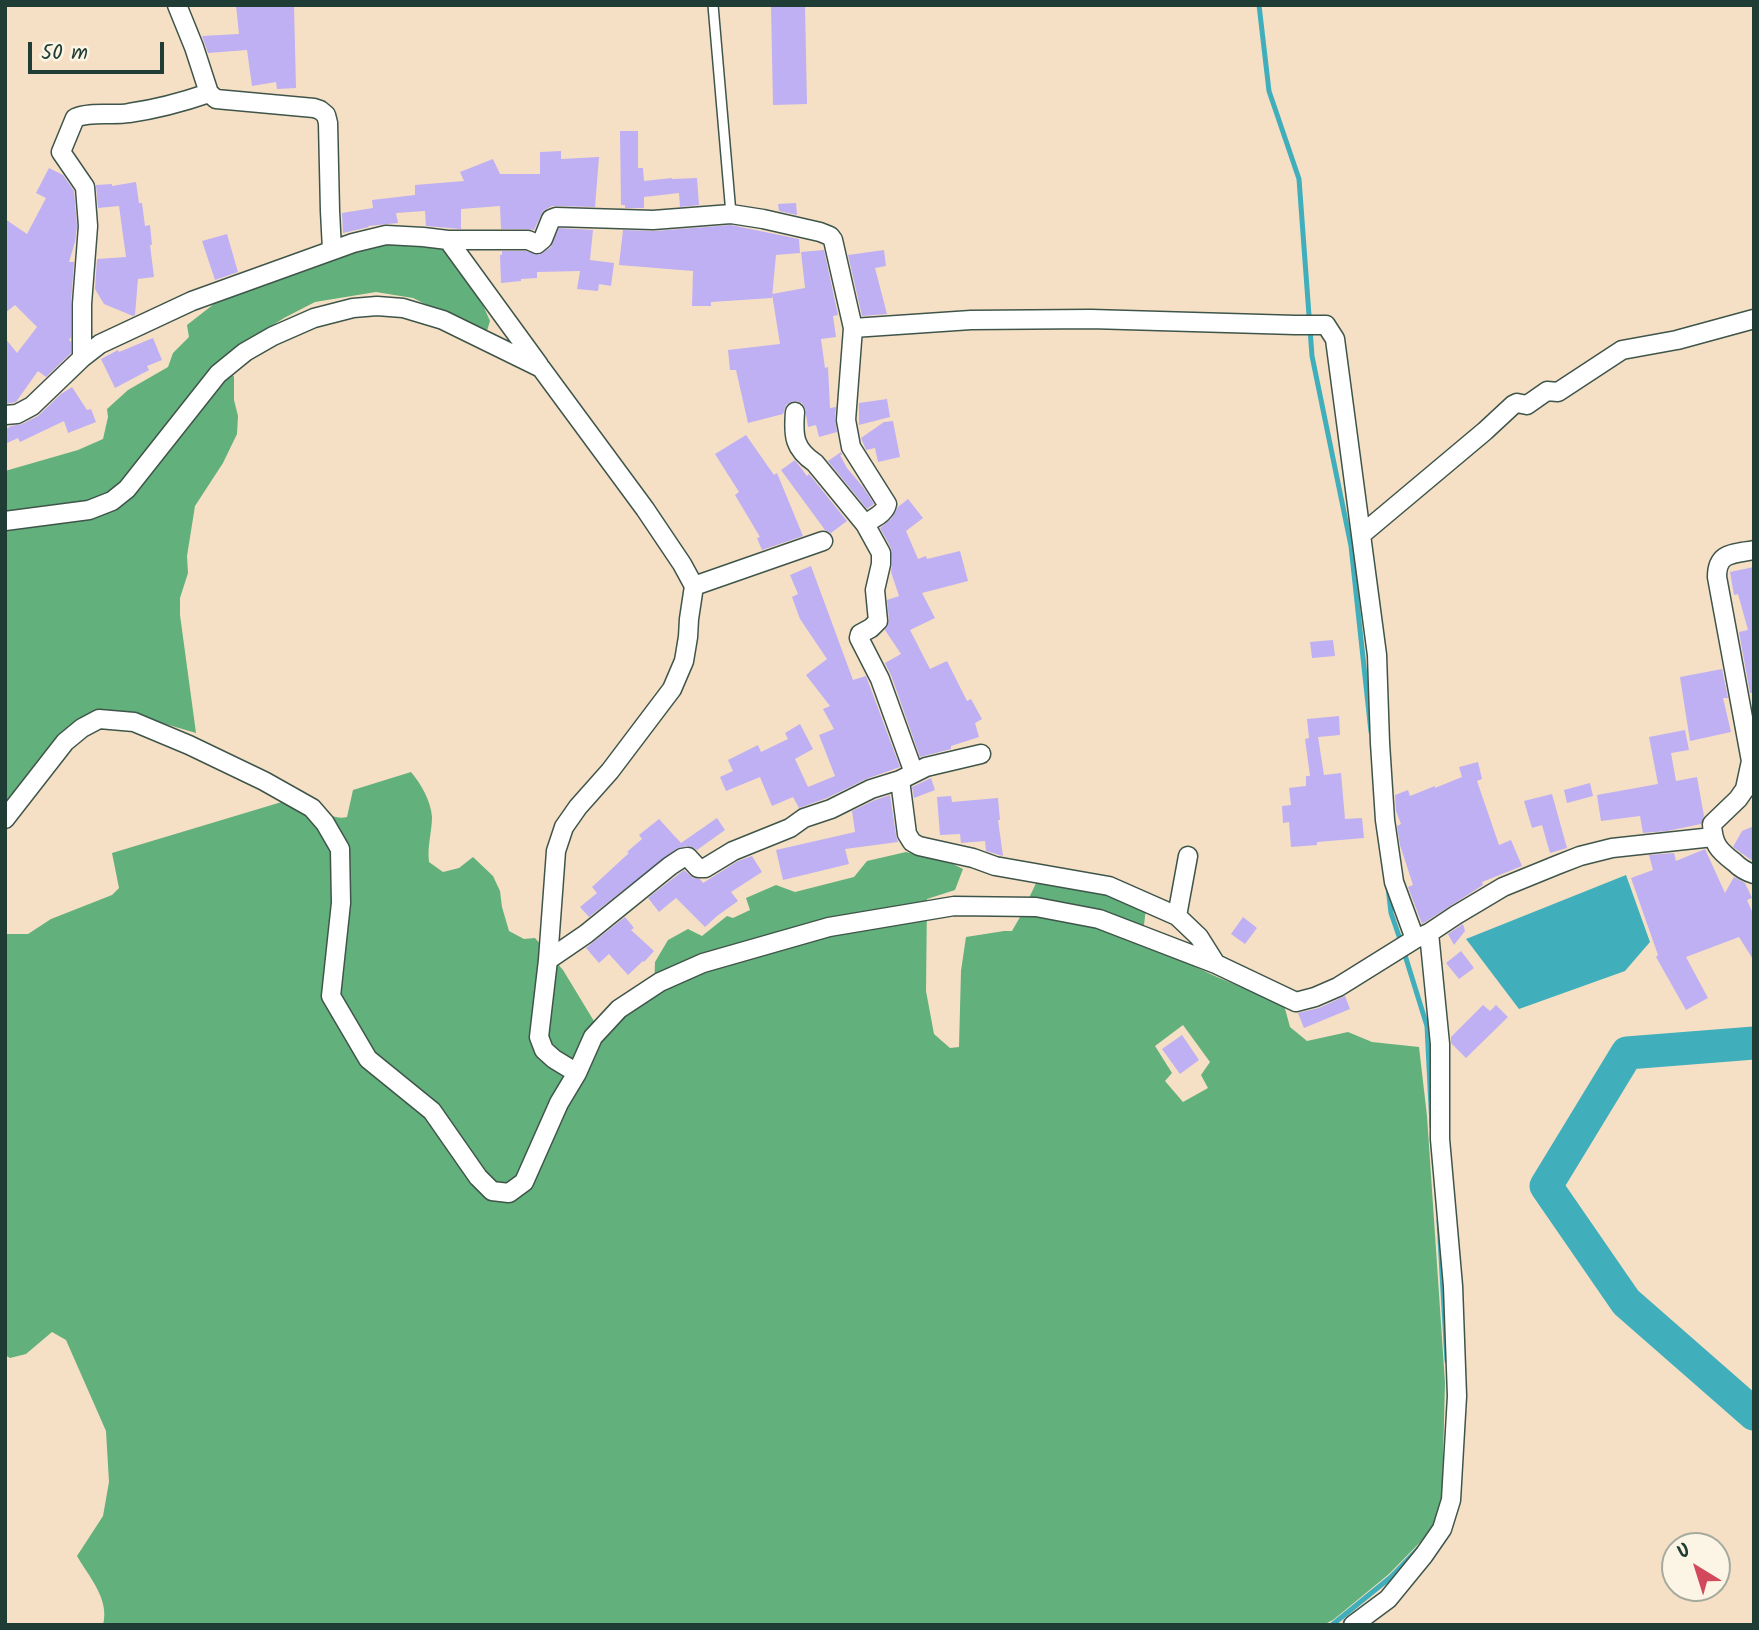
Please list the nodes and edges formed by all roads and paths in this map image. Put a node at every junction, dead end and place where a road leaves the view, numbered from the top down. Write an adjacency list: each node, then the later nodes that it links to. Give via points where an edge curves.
1 (177, 5): 3 (street)
2 (713, 5): 4 (lane)
3 (209, 93): 6 (street, via 216,99 314,108 327,115); 9 (street, via 127,113 75,118 61,152 85,187 88,226)
4 (731, 214): 5 (street, via 653,220 556,217 537,244 528,240); 8 (street, via 830,236)
5 (448, 240): 6 (street, via 386,235); 10 (street)
6 (332, 250): 9 (street, via 192,301 100,344)
7 (1754, 319): 15 (street, via 1622,350 1558,392 1547,391 1527,405 1513,405)
8 (853, 328): 14 (street, via 846,420 851,447 887,504); 15 (street, via 971,320 1091,319 1326,325 1335,339)
9 (82, 358): 12 (street, via 32,406)
10 (541, 368): 13 (street, via 443,320 403,308 353,308 314,318 245,352 218,374 127,489 112,501 89,510); 18 (street, via 645,509)
11 (795, 412): 14 (street, via 794,439 800,450)
12 (5, 415)
13 (5, 521)
14 (865, 524): 20 (street, via 882,559 875,590 878,621 859,638 880,679)
15 (1361, 535): 26 (street, via 1377,655 1385,820 1394,882)
16 (822, 541): 18 (street)
17 (1754, 550): 22 (street, via 1727,556 1717,567 1751,761 1745,789 1712,824)
18 (694, 586): 27 (street, via 684,661 672,689 564,827 556,851)
19 (981, 754): 20 (street, via 926,767)
20 (907, 777): 25 (street, via 906,834 919,846 995,866 1109,886); 27 (street, via 804,818 705,868 682,858)
21 (5, 818): 29 (street, via 65,741 100,719 134,722 189,745 312,808 340,849 341,903 331,996 368,1059 432,1111 492,1191 509,1193 524,1182)
22 (1713, 837): 24 (street, via 1719,851); 26 (street, via 1580,856 1503,887)
23 (1188, 856): 25 (street)
24 (1754, 874)
25 (1177, 916): 28 (street, via 1199,937)
26 (1419, 937): 28 (street, via 1338,987 1296,1002); 30 (street, via 1440,1044 1440,1139 1457,1382 1451,1500 1442,1529 1424,1555 1388,1599)
27 (548, 960): 29 (street, via 539,1037 544,1050)
28 (1216, 964): 29 (street, via 1099,919 1036,907 954,906 854,923 703,963 660,982 619,1009 593,1037)
29 (577, 1073)
30 (1353, 1625)

